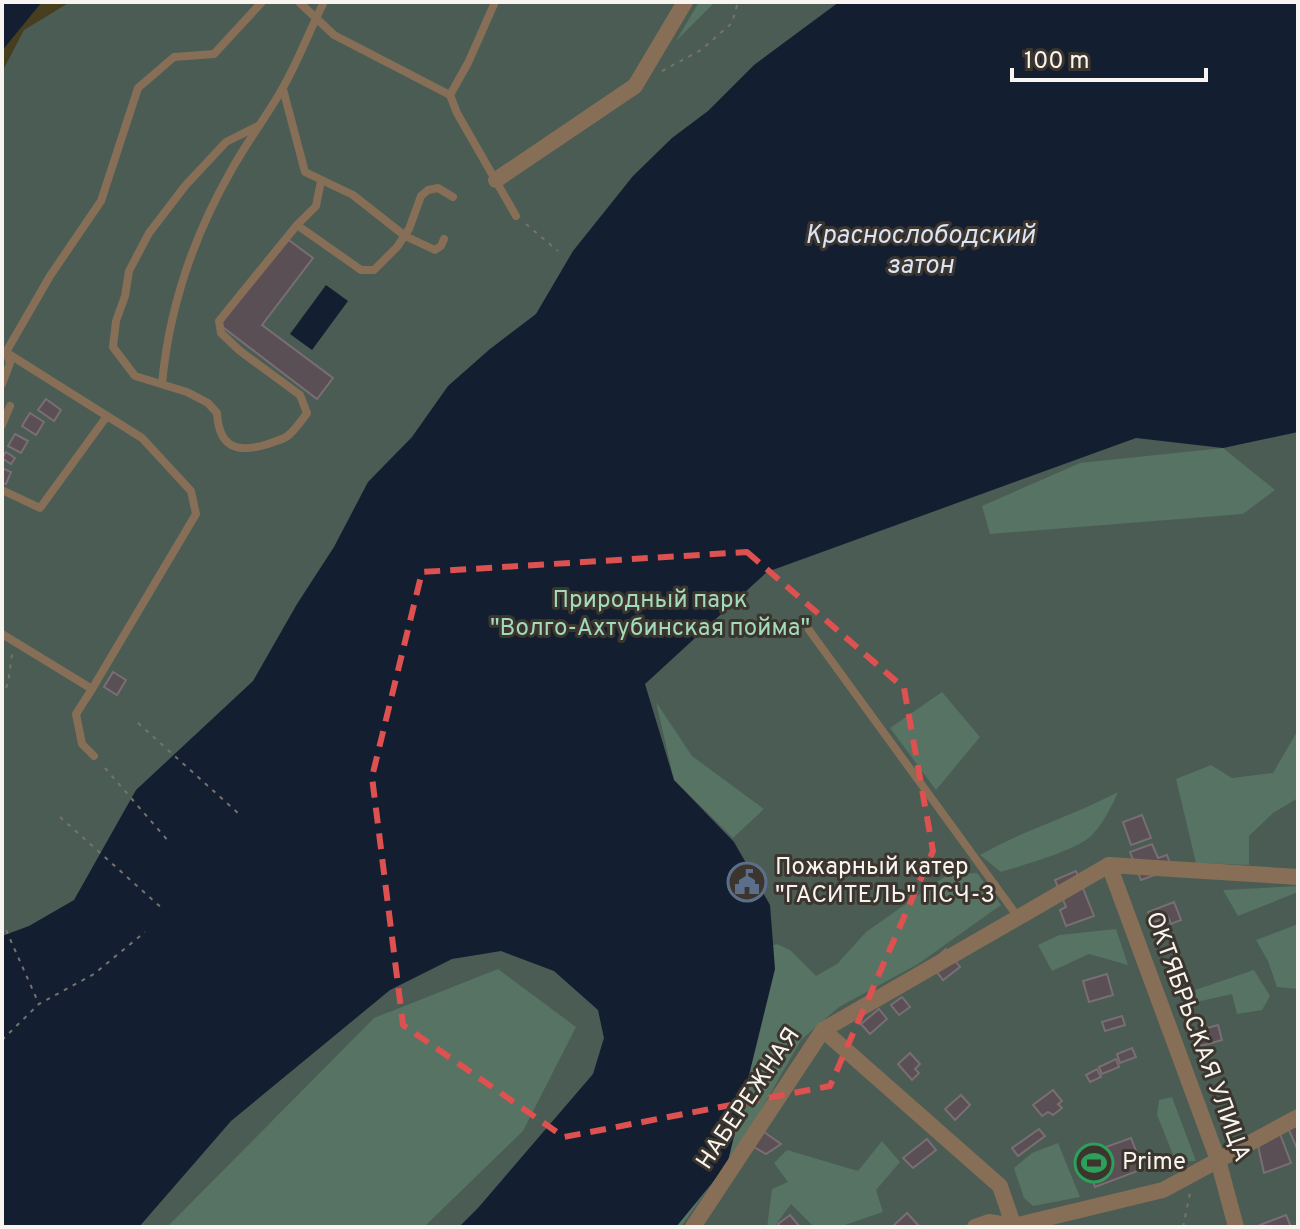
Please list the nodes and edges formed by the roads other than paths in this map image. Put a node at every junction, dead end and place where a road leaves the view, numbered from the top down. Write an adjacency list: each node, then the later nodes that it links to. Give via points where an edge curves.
1 (262, 2): 17 (lane, via 214,54 174,57 138,88 101,201)
2 (299, 2): 6 (lane)
3 (324, 2): 6 (lane)
4 (495, 2): 8 (lane)
5 (685, 2): 10 (street, via 635,86)
6 (316, 18): 7 (lane); 8 (lane, via 357,51)
7 (283, 88): 9 (lane); 11 (lane, via 305,172)
8 (450, 95): 10 (lane)
9 (258, 126): 19 (lane, via 205,219 185,270); 19 (lane, via 226,142 185,186 149,233 129,271 113,347 135,376)
10 (496, 180): 13 (lane)
11 (321, 181): 14 (lane, via 316,206); 15 (lane, via 353,195)
12 (453, 197): 15 (lane, via 438,188 428,190)
13 (516, 216)
14 (297, 225): 15 (lane, via 361,270 374,270); 19 (lane, via 219,321 221,333 240,351 300,395 307,413 286,437 255,448 233,448 222,438 217,413 208,403)
15 (405, 236): 16 (lane, via 435,250)
16 (444, 239)
17 (6, 352): 18 (lane, via 10,363); 21 (lane)
18 (2, 384)
19 (162, 384)
20 (10, 406): 22 (lane)
21 (107, 416): 23 (lane, via 40,508); 26 (lane, via 142,438 191,491 196,514)
22 (2, 425)
23 (2, 490)
24 (809, 630): 30 (lane)
25 (2, 634): 26 (lane)
26 (92, 689): 27 (lane, via 76,714 82,744)
27 (94, 756)
28 (1109, 865): 29 (street); 30 (street, НАБЕРЕЖНАЯ); 33 (street, ОКТЯБРЬСКАЯ УЛИЦА)
29 (1298, 877)
30 (1018, 918): 31 (street, НАБЕРЕЖНАЯ)
31 (823, 1030): 34 (street, via 1000,1186); 35 (street, НАБЕРЕЖНАЯ)
32 (1298, 1117): 33 (street)
33 (1218, 1160): 34 (street, via 1163,1190); 37 (street, ОКТЯБРЬСКАЯ УЛИЦА)
34 (1014, 1226): 36 (street, via 989,1222)
35 (693, 1227)
36 (975, 1227)
37 (1236, 1227)

